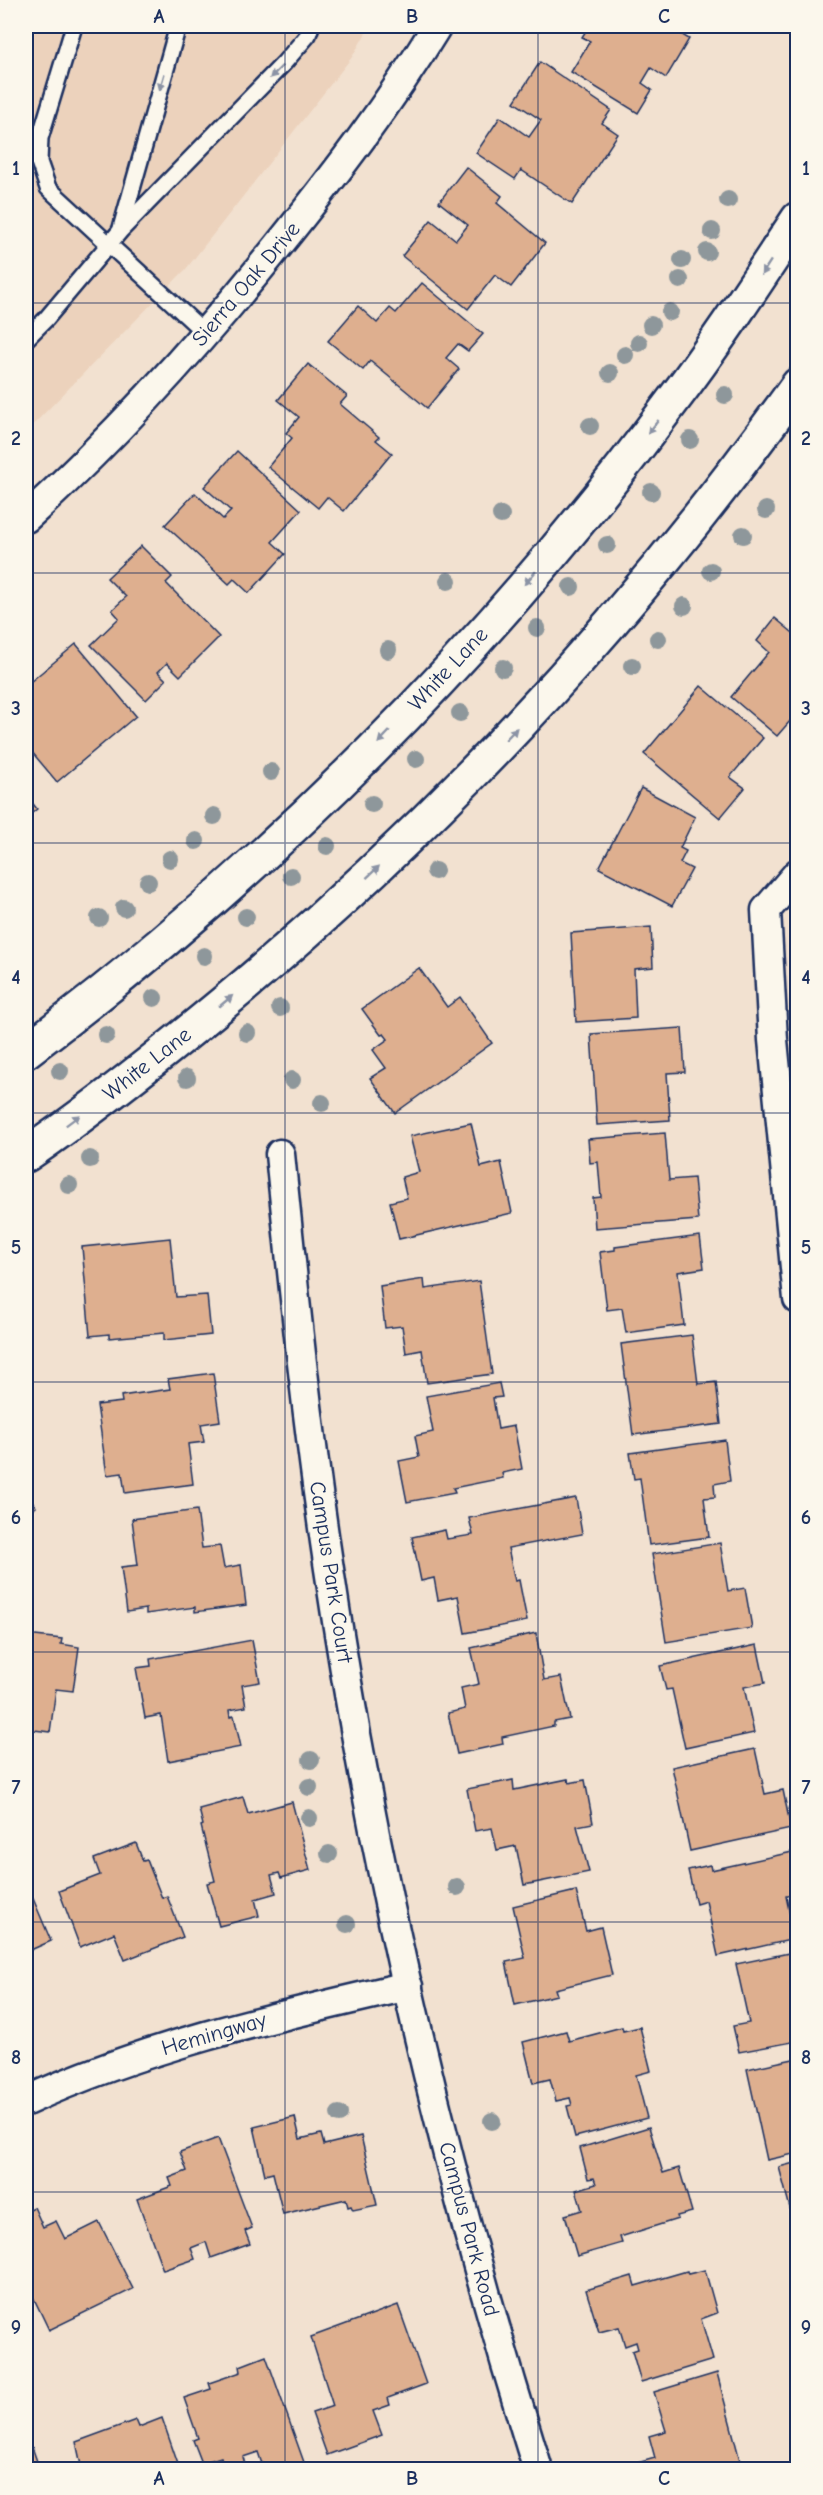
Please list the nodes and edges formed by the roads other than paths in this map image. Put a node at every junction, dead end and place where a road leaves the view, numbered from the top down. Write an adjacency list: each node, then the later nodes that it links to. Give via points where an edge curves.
1 (74, 26): 7 (lane, via 40,138 39,162 48,188)
2 (178, 26): 6 (lane, one-way to 6)
3 (311, 26): 6 (lane, one-way to 6, via 284,63)
4 (437, 26): 8 (street, Sierra Oak Drive, via 409,72 325,188)
5 (798, 219): 13 (main road, White Lane, one-way to 13, via 671,404 567,536 457,663 340,783 217,897)
6 (120, 230): 7 (lane)
7 (109, 245): 8 (lane); 9 (lane)
8 (205, 333): 11 (street, Sierra Oak Drive)
9 (26, 339)
10 (798, 386): 15 (main road, White Lane, one-way to 10, via 169,1048 298,941 421,826 539,706 649,580)
11 (26, 519)
12 (798, 873): 16 (street, via 766,910 773,1040)
13 (26, 1051)
14 (280, 1154): 17 (street, Campus Park Court, via 301,1362 329,1571 365,1779)
15 (26, 1155)
16 (798, 1299)
17 (408, 1986): 18 (street, Hemingway, via 265,2019 155,2051); 19 (street, Campus Park Road, via 456,2187)
18 (26, 2101)
19 (535, 2469)

